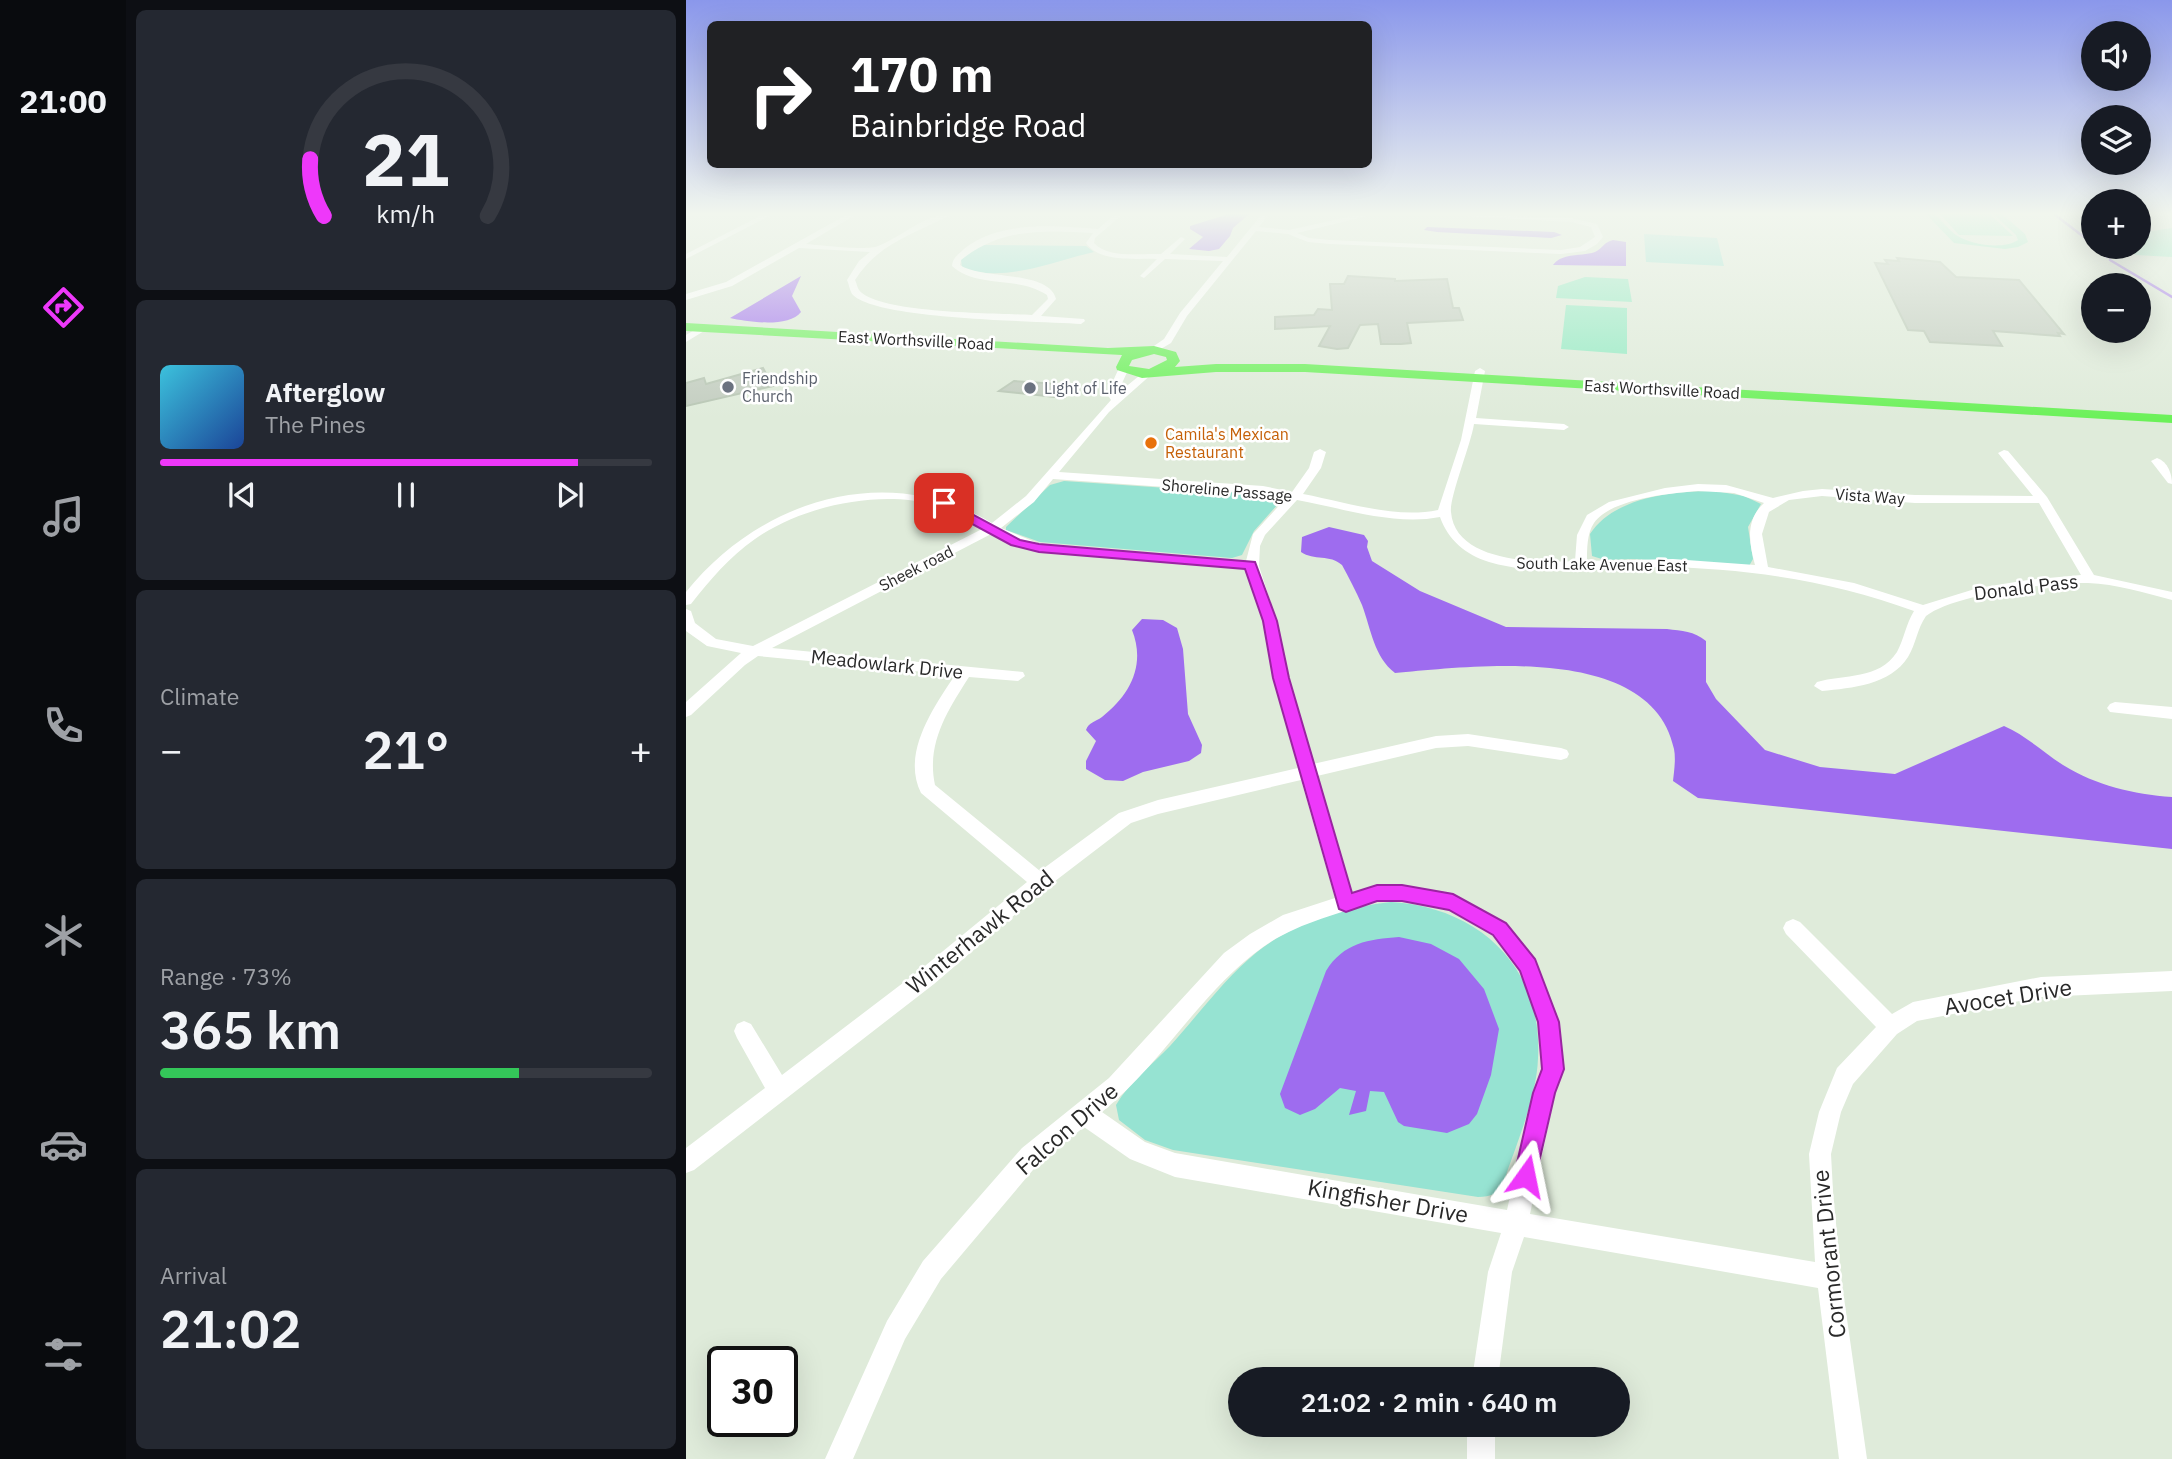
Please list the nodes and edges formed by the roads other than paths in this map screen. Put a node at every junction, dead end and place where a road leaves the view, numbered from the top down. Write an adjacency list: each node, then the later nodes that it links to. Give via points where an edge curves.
1 (733, 282): 5 (street)
2 (854, 282): 7 (street, via 869,302 902,311)
3 (1031, 282): 7 (street, via 1042,286 1052,299)
4 (1212, 282): 6 (street)
5 (686, 297)
6 (1188, 311): 10 (street, via 1168,341); 11 (street)
7 (1034, 318): 8 (street)
8 (1081, 321)
9 (688, 334): 10 (main road, East Worthsville Road, via 704,328 1108,352); 12 (main road, East Worthsville Road, via 1095,356 1112,359)
10 (1150, 350): 11 (main road, East Worthsville Road); 12 (main road, via 1127,357)
11 (1171, 354): 13 (main road, via 1171,365); 14 (main road, East Worthsville Road, via 1198,362 1288,360)
12 (1123, 368): 13 (main road, East Worthsville Road); 15 (street, Sheek road, via 1112,394)
13 (1150, 373): 14 (main road, East Worthsville Road, via 1281,367); 15 (street, Sheek road)
14 (1479, 375): 16 (main road, East Worthsville Road); 17 (main road, East Worthsville Road); 18 (street)
15 (1115, 399): 23 (street, Sheek road)
16 (2172, 410)
17 (2172, 419)
18 (1470, 421): 19 (street); 28 (street)
19 (1564, 427)
20 (1320, 452): 25 (street)
21 (2004, 453): 26 (street)
22 (2157, 461): 24 (street)
23 (1050, 475): 25 (street, Shoreline Passage); 29 (street, Sheek road, via 1030,499)
24 (2172, 481)
25 (1297, 496): 28 (street, Shoreline Passage, via 1403,516); 30 (street, via 1260,531)
26 (2043, 500): 27 (street, Vista Way, via 1823,493); 33 (street)
27 (1773, 503): 31 (street, via 1746,492 1710,486 1608,506 1585,528); 32 (street, via 1762,513 1754,535)
28 (1444, 513): 31 (street, South Lake Avenue East, via 1456,536 1490,558 1531,565)
29 (991, 529): 30 (street, via 1039,548); 35 (street, via 944,503 874,496 831,502 779,518 751,536 706,573); 38 (street, Sheek road)
30 (1251, 565): 46 (street)
31 (1581, 565): 32 (street, South Lake Avenue East, via 1638,563)
32 (1763, 571): 36 (street, South Lake Avenue East, via 1817,577)
33 (2089, 579): 34 (street, Donald Pass); 36 (street, Donald Pass, via 1964,595)
34 (2172, 596)
35 (686, 601)
36 (1924, 610): 41 (street, via 1893,666 1863,681)
37 (686, 614): 38 (street, Meadowlark Drive, via 688,625 712,643)
38 (755, 651): 39 (street, Meadowlark Drive); 43 (street, Sheek road)
39 (965, 671): 40 (street, Meadowlark Drive); 47 (street, via 923,750 921,771 927,788)
40 (1018, 676)
41 (1822, 686)
42 (2115, 708): 44 (street)
43 (686, 711)
44 (2172, 713)
45 (1561, 754): 46 (street, Winterhawk Road, via 1468,740 1436,742)
46 (1308, 771): 47 (street, Winterhawk Road, via 1125,818); 48 (street)
47 (1040, 882): 53 (street, Winterhawk Road)
48 (1346, 903): 54 (street, Falcon Drive, via 1290,921 1240,953 1117,1086); 56 (street, Falcon Drive, via 1377,893 1453,902 1499,929 1528,966 1548,1022 1553,1069)
49 (1793, 928): 51 (street)
50 (2172, 981): 51 (street, Avocet Drive, via 2041,987 1913,1012)
51 (1890, 1027): 57 (street, Cormorant Drive, via 1845,1076 1825,1133 1820,1154 1821,1191)
52 (744, 1031): 53 (street)
53 (779, 1091): 55 (street, Winterhawk Road)
54 (1083, 1113): 56 (street, Kingfisher Drive, via 1138,1151 1175,1165); 60 (street, Falcon Drive, via 1030,1156 932,1270 896,1330)
55 (686, 1162)
56 (1516, 1223): 57 (street, Kingfisher Drive); 58 (street, Falcon Drive, via 1500,1272)
57 (1829, 1277): 62 (street, Cormorant Drive)
58 (1487, 1367)
59 (1481, 1437): 61 (street)
60 (839, 1459)
61 (1481, 1459)
62 (1853, 1459)

